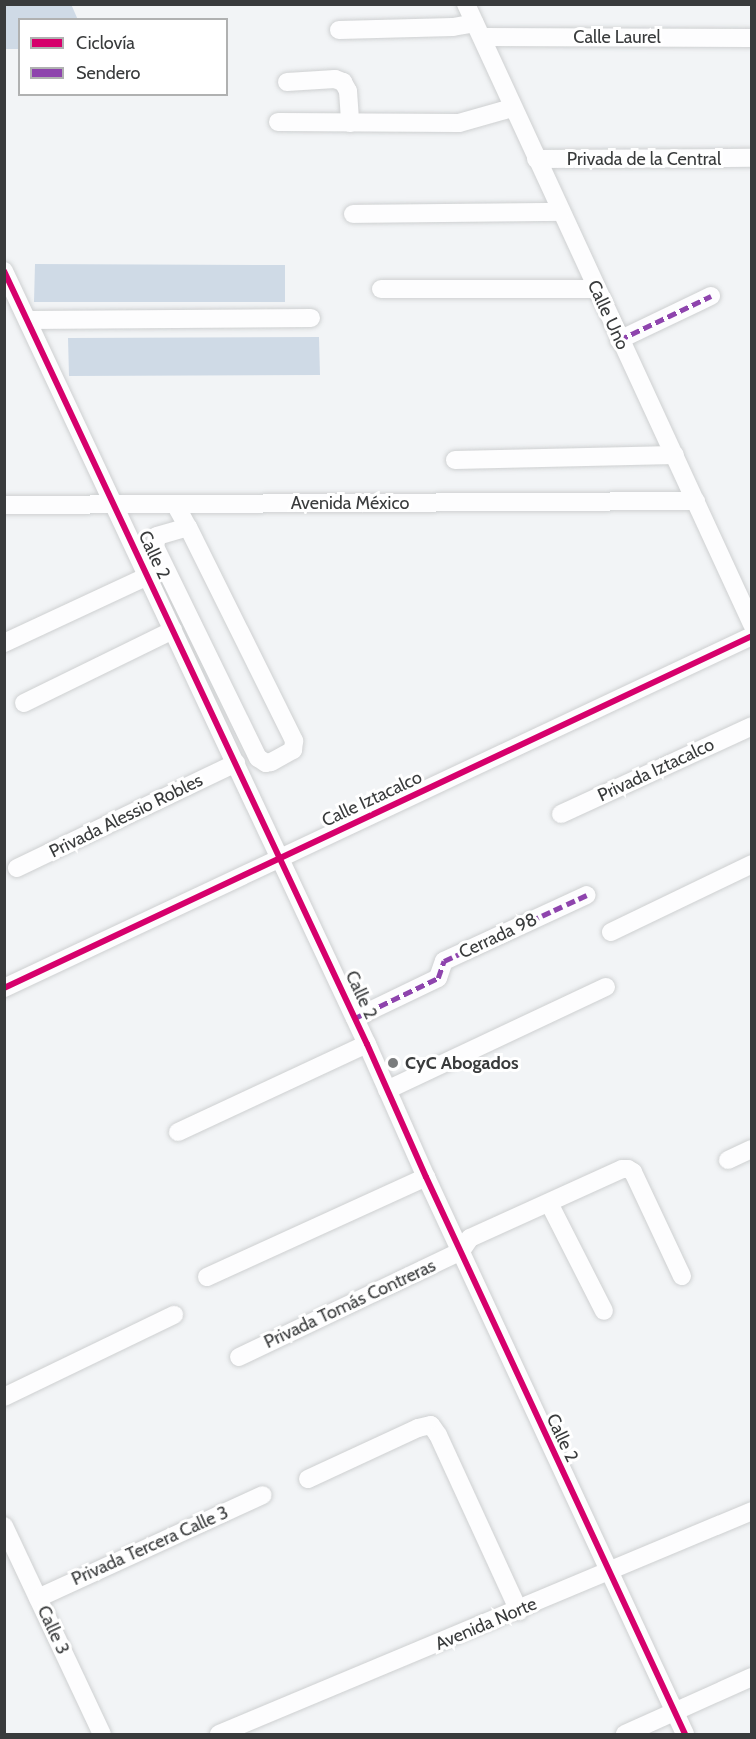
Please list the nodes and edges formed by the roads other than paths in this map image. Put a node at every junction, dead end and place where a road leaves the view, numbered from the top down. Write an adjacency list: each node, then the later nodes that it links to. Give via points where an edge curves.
1 (466, 4): 3 (street, Calle Uno)
2 (339, 30): 3 (street, Calle Laurel)
3 (478, 30): 4 (street, Calle Laurel); 6 (street, Calle Uno)
4 (752, 38)
5 (287, 82): 8 (street, via 344,82)
6 (512, 108): 8 (street, via 459,123); 10 (street, Calle Uno)
7 (278, 122): 8 (street)
8 (350, 123)
9 (752, 158): 10 (street, Privada de la Central)
10 (536, 159): 11 (street, Calle Uno)
11 (561, 212): 12 (street); 14 (street, Calle Uno)
12 (352, 214)
13 (4, 271): 18 (street, Calle 2)
14 (595, 289): 15 (street); 19 (street, Calle Uno)
15 (381, 290)
16 (711, 296): 19 (street)
17 (311, 318): 18 (street)
18 (28, 320): 25 (street, Calle 2)
19 (620, 340): 20 (street, Calle Uno)
20 (675, 455): 21 (street); 22 (street, Calle Uno)
21 (455, 460)
22 (696, 501): 23 (street, Avenida México); 28 (street, Calle Uno)
23 (175, 504): 25 (street, Avenida México); 26 (street)
24 (4, 505): 25 (street, Avenida México)
25 (114, 505): 27 (street, Calle 2)
26 (188, 527): 34 (street, via 157,536 155,547); 34 (street, via 295,746 289,754 266,763 258,758)
27 (148, 576): 29 (street, Calle 2); 31 (street)
28 (752, 624)
29 (173, 630): 32 (street); 35 (street, Calle 2)
30 (752, 636): 38 (street, Calle Iztacalco)
31 (4, 643)
32 (24, 703)
33 (752, 726): 37 (street, Privada Iztacalco)
34 (246, 732): 35 (street)
35 (226, 743): 36 (street, Calle 2)
36 (236, 764): 38 (street, Calle 2); 40 (street, Privada Alessio Robles)
37 (561, 814)
38 (280, 859): 44 (street, Calle Iztacalco); 45 (street, Calle 2)
39 (752, 864): 42 (street)
40 (17, 868)
41 (587, 895): 45 (street, Cerrada 98, via 444,961 438,978)
42 (611, 932)
43 (606, 987): 47 (street)
44 (4, 988)
45 (355, 1018): 46 (street, Calle 2)
46 (367, 1044): 47 (street, Calle 2); 48 (street)
47 (387, 1090): 51 (street, Calle 2)
48 (178, 1132)
49 (752, 1149): 50 (street)
50 (728, 1160)
51 (426, 1177): 53 (street, Calle 2); 55 (street)
52 (549, 1203): 53 (street, Privada Tomás Contreras, via 470,1238); 54 (street, Privada Tomás Contreras, via 628,1169 633,1172); 56 (street)
53 (461, 1251): 58 (street, Privada Tomás Contreras); 64 (street, Calle 2)
54 (682, 1276)
55 (207, 1277)
56 (604, 1311)
57 (174, 1315): 59 (street)
58 (239, 1357)
59 (4, 1397)
60 (308, 1479): 66 (street, via 431,1425)
61 (263, 1495): 65 (street, Privada Tercera Calle 3)
62 (752, 1511): 64 (street, Avenida Norte)
63 (4, 1526): 65 (street, Calle 3)
64 (608, 1573): 66 (street, Avenida Norte); 68 (street, Calle 2)
65 (38, 1598): 69 (street, Calle 3)
66 (519, 1611): 70 (street, Avenida Norte)
67 (752, 1677): 68 (street)
68 (674, 1712): 71 (street); 72 (street, Calle 2)
69 (102, 1734)
70 (219, 1734)
71 (625, 1734)
72 (685, 1734)

